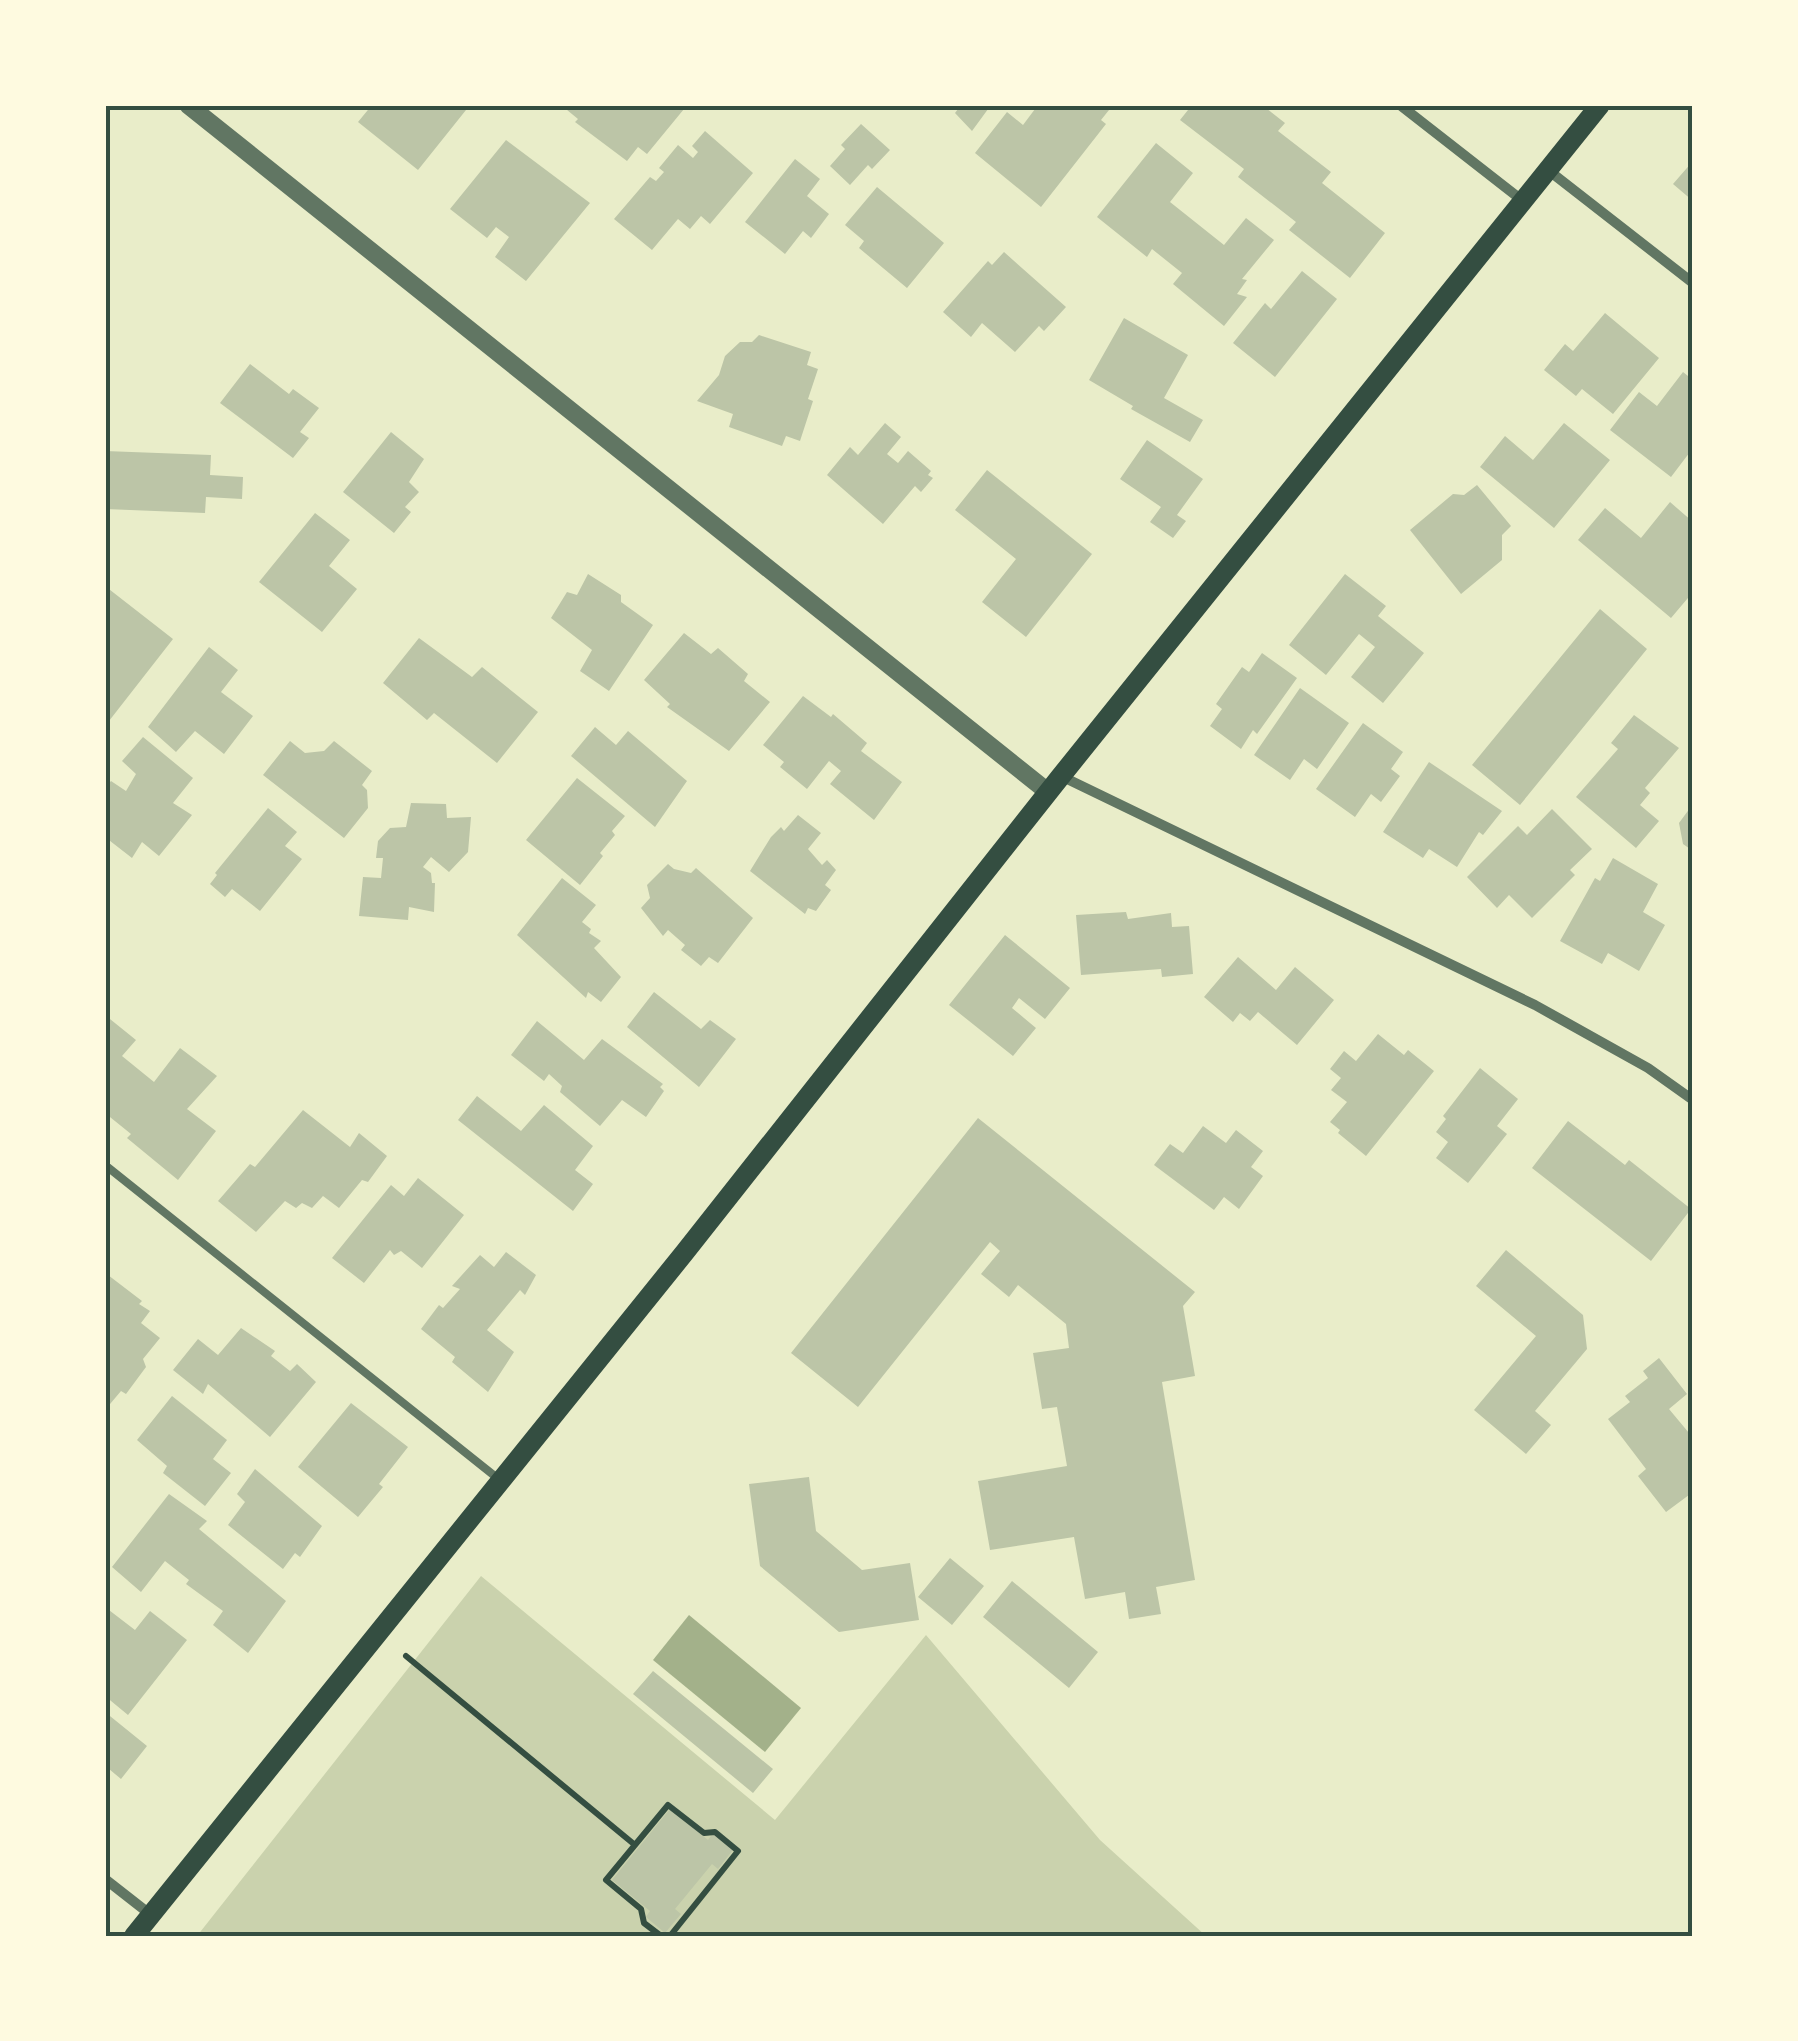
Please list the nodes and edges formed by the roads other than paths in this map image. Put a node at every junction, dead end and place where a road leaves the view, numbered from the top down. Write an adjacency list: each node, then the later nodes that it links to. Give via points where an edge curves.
1 (188, 105): 7 (street)
2 (1400, 105): 5 (street)
3 (1600, 105): 4 (main road)
4 (1548, 170): 5 (main road); 6 (street)
5 (1523, 202): 7 (main road)
6 (1693, 284)
7 (1054, 784): 8 (street, via 1535,1004); 10 (main road)
8 (1693, 1100)
9 (105, 1165): 10 (lane)
10 (500, 1480): 12 (main road)
11 (105, 1879): 12 (street)
12 (151, 1915): 13 (main road)
13 (134, 1936)

